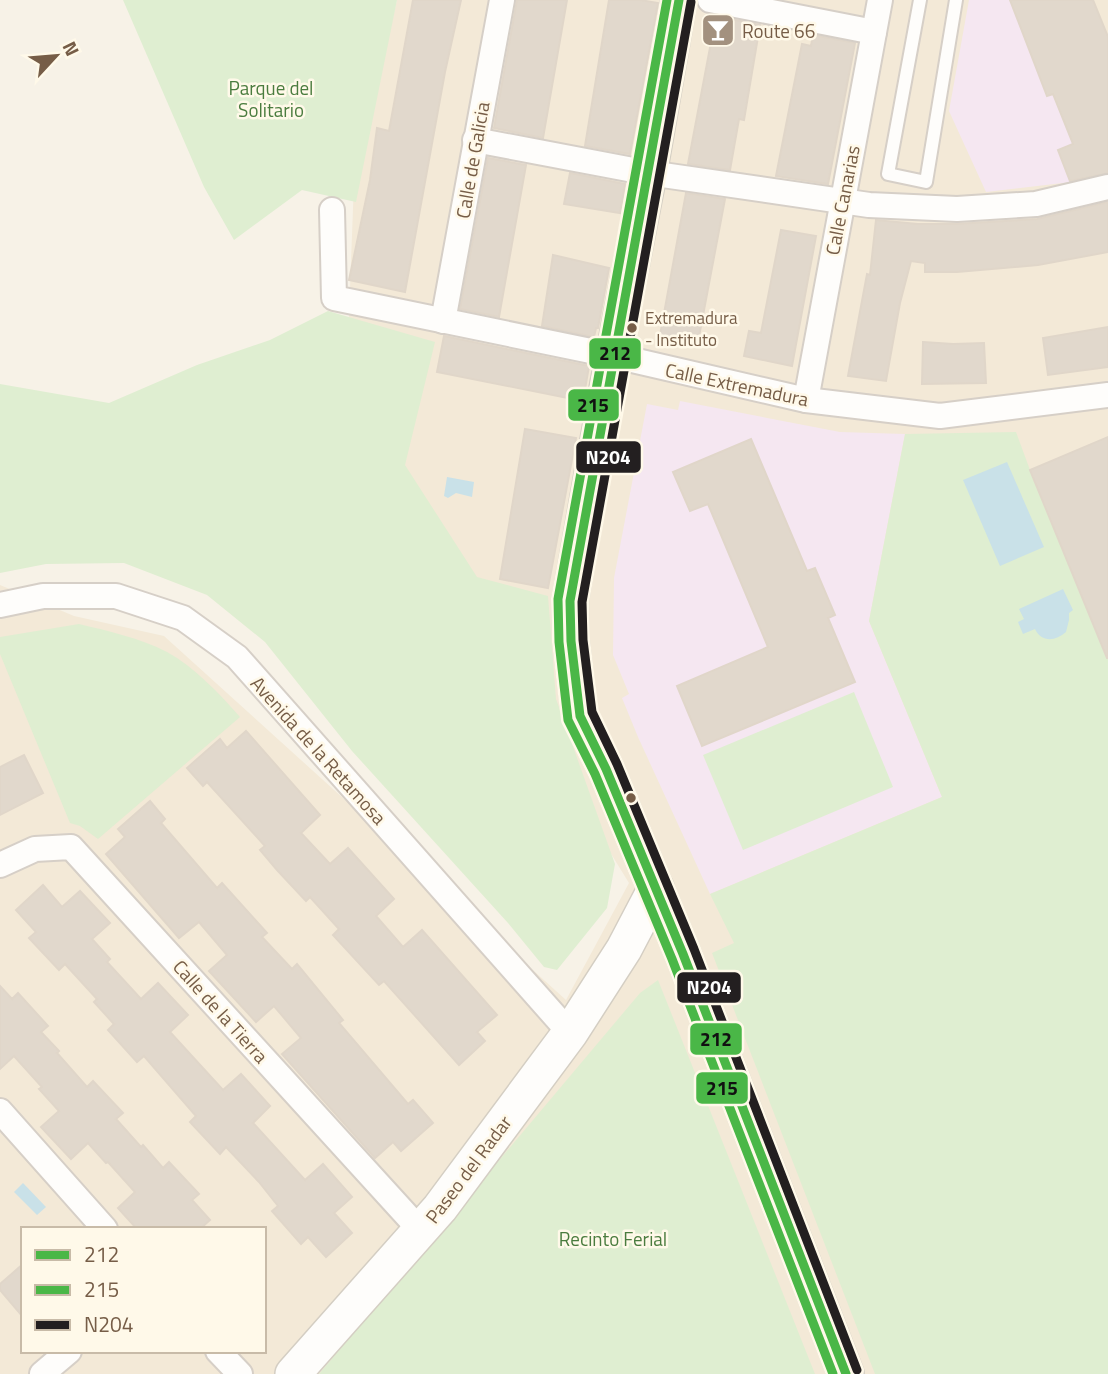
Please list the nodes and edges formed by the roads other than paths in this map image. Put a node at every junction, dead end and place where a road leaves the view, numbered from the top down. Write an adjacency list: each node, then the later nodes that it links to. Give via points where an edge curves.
1 (502, 0): 8 (street, Calle de Galicia)
2 (679, 0): 9 (street)
3 (710, 0): 7 (street)
4 (880, 0): 7 (street, Calle Canarias)
5 (920, 0): 6 (lane, via 888,174 926,182)
6 (956, 0)
7 (874, 32): 11 (street, Calle Canarias)
8 (475, 140): 9 (street); 13 (street, Calle de Galicia)
9 (649, 173): 11 (street); 14 (street)
10 (1108, 187): 11 (street, via 1036,204 957,209)
11 (841, 202): 16 (street, Calle Canarias)
12 (332, 210): 13 (street, Calle Extremadura, via 334,298)
13 (443, 321): 14 (street, Calle Extremadura)
14 (615, 356): 16 (street, Calle Extremadura); 19 (street, via 570,601 571,641 580,716)
15 (1108, 396): 16 (street, Calle Extremadura, via 940,416)
16 (806, 400)
17 (0, 604): 22 (street, Avenida de la Retamosa, via 43,596 116,596 183,618 237,657)
18 (0, 865): 25 (street, Calle de la Tierra, via 35,849 71,846)
19 (656, 888): 20 (street, Paseo del Radar); 21 (street)
20 (624, 948): 21 (street); 22 (street, Paseo del Radar)
21 (683, 954): 31 (street)
22 (570, 1033): 25 (street, Paseo del Radar)
23 (0, 1111): 24 (street)
24 (103, 1227)
25 (421, 1231): 30 (street, Paseo del Radar)
26 (67, 1353): 28 (street)
27 (220, 1353): 29 (street)
28 (42, 1374)
29 (240, 1374)
30 (293, 1374)
31 (846, 1374)

